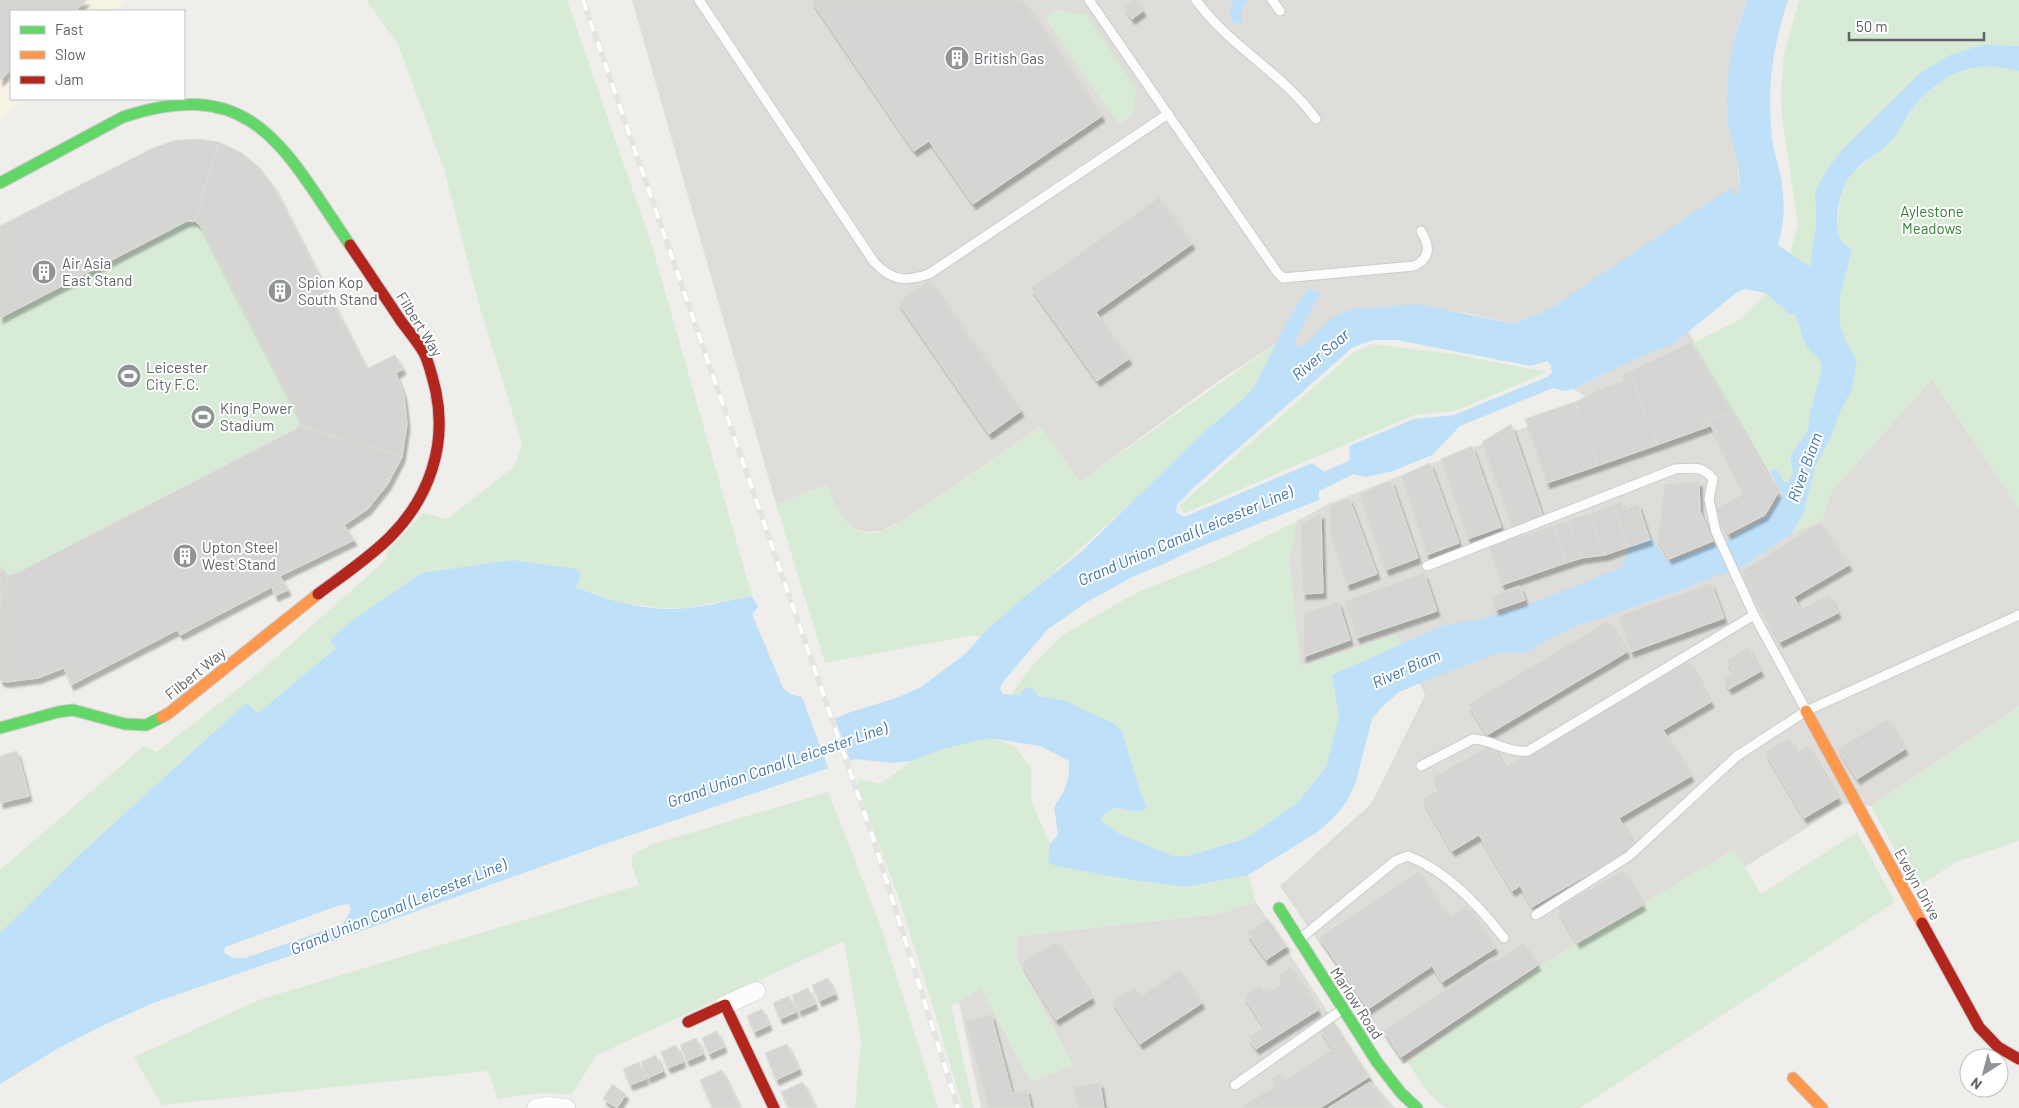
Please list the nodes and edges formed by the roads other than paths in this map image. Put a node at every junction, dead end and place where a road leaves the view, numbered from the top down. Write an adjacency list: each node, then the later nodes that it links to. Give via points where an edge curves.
1 (699, 0): 7 (lane, via 874,262 885,273 899,278 929,274)
2 (1090, 0): 7 (lane)
3 (1209, 0): 5 (lane)
4 (1272, 0): 6 (lane)
5 (1198, 3): 8 (lane, via 1230,37 1304,102)
6 (1280, 11)
7 (1168, 114): 10 (lane, via 1283,278 1414,266 1421,262 1428,247)
8 (1316, 119)
9 (0, 183): 15 (street, Filbert Way, via 137,112 193,103 215,106 246,117 283,148 425,355 436,388 441,428 435,465 427,486 398,529 169,713 146,725 125,724 66,711)
10 (1421, 231)
11 (1427, 566): 12 (lane, via 1675,469 1694,467 1706,470 1713,480 1709,499 1716,532)
12 (1754, 615): 14 (lane); 16 (lane, via 1528,751 1517,752 1483,739 1473,739)
13 (2019, 615): 14 (lane)
14 (1806, 711): 18 (lane, via 1737,756 1629,856); 25 (street, Evelyn Drive, via 1979,1027 1998,1047)
15 (0, 728)
16 (1421, 766)
17 (1279, 908): 20 (street, Marlow Road)
18 (1536, 915)
19 (1504, 938): 20 (lane, via 1482,910 1454,886 1422,862 1408,856 1395,861)
20 (1298, 940): 23 (street, Marlow Road)
21 (756, 991): 22 (street)
22 (725, 1005): 24 (street); 30 (street)
23 (1343, 1009): 27 (lane); 31 (street, Marlow Road, via 1377,1062)
24 (688, 1022)
25 (2019, 1058)
26 (1793, 1078): 32 (street)
27 (1235, 1085)
28 (536, 1108): 29 (street)
29 (566, 1108)
30 (774, 1108)
31 (1417, 1108)
32 (1822, 1108)

